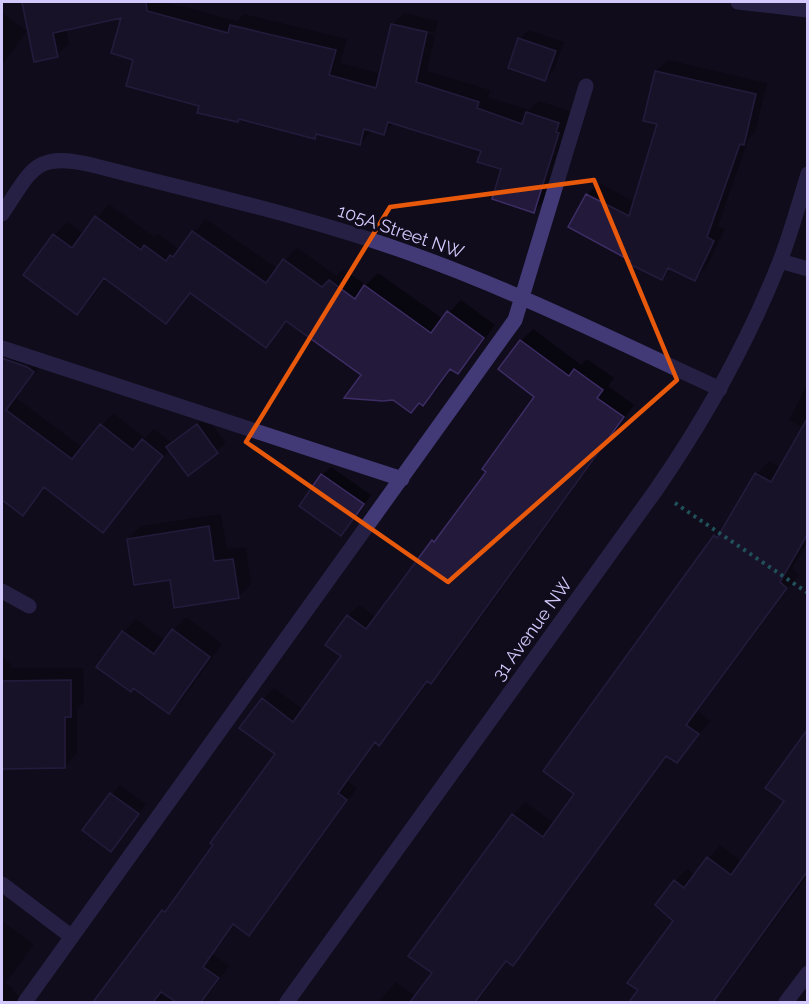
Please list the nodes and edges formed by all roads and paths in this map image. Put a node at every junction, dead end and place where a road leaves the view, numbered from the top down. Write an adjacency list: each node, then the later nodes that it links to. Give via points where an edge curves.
1 (738, 2): 2 (street)
2 (807, 10)
3 (586, 86): 8 (street)
4 (807, 174): 6 (street, 31 Avenue NW)
5 (2, 214): 8 (street, 105A Street NW, via 44,162 71,160 341,230 466,273)
6 (780, 261): 7 (street); 10 (street, 31 Avenue NW)
7 (807, 269)
8 (522, 297): 10 (street, 105A Street NW); 11 (street, via 515,320)
9 (2, 348): 11 (street)
10 (720, 389): 12 (street, 31 Avenue NW)
11 (402, 479): 17 (street)
12 (656, 490): 14 (path); 20 (street, 31 Avenue NW)
13 (2, 591): 15 (street)
14 (807, 593)
15 (29, 606)
16 (2, 884): 17 (street)
17 (72, 936): 19 (street)
18 (807, 973): 21 (street)
19 (25, 1002)
20 (286, 1002)
21 (786, 1002)

